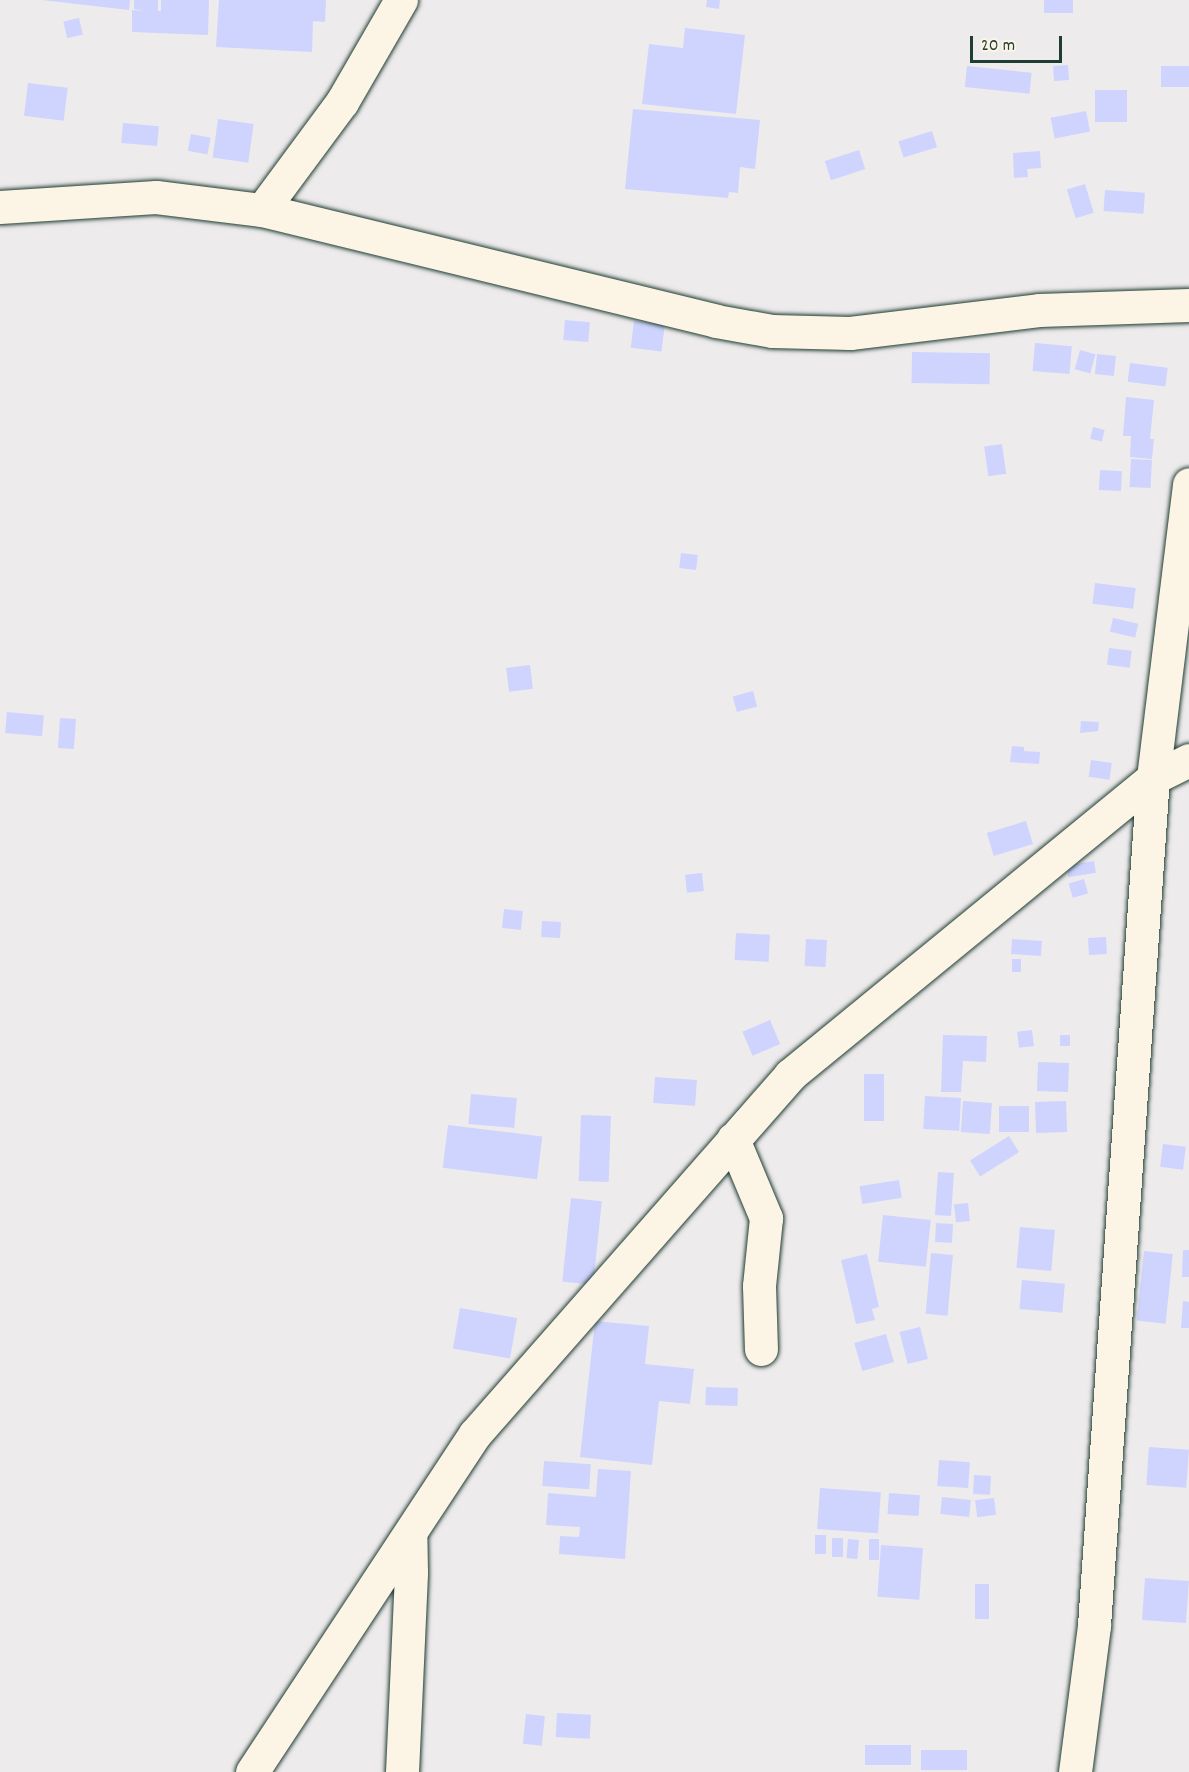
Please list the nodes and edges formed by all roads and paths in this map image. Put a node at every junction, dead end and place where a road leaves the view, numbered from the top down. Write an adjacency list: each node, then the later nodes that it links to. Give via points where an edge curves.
1 (401, 0): 3 (street, via 342,102)
2 (0, 207): 3 (street, via 156,197)
3 (262, 210): 4 (street, via 716,321 772,331 850,333 1040,309)
4 (1189, 305)
5 (1189, 484): 7 (street)
6 (1189, 760): 7 (street)
7 (1154, 778): 8 (street, via 790,1075); 13 (street, via 1094,1625)
8 (734, 1139): 9 (street, via 766,1218 759,1286); 10 (street, via 475,1434)
9 (761, 1349)
10 (410, 1533): 11 (street); 12 (street)
11 (252, 1772)
12 (402, 1772)
13 (1075, 1772)

